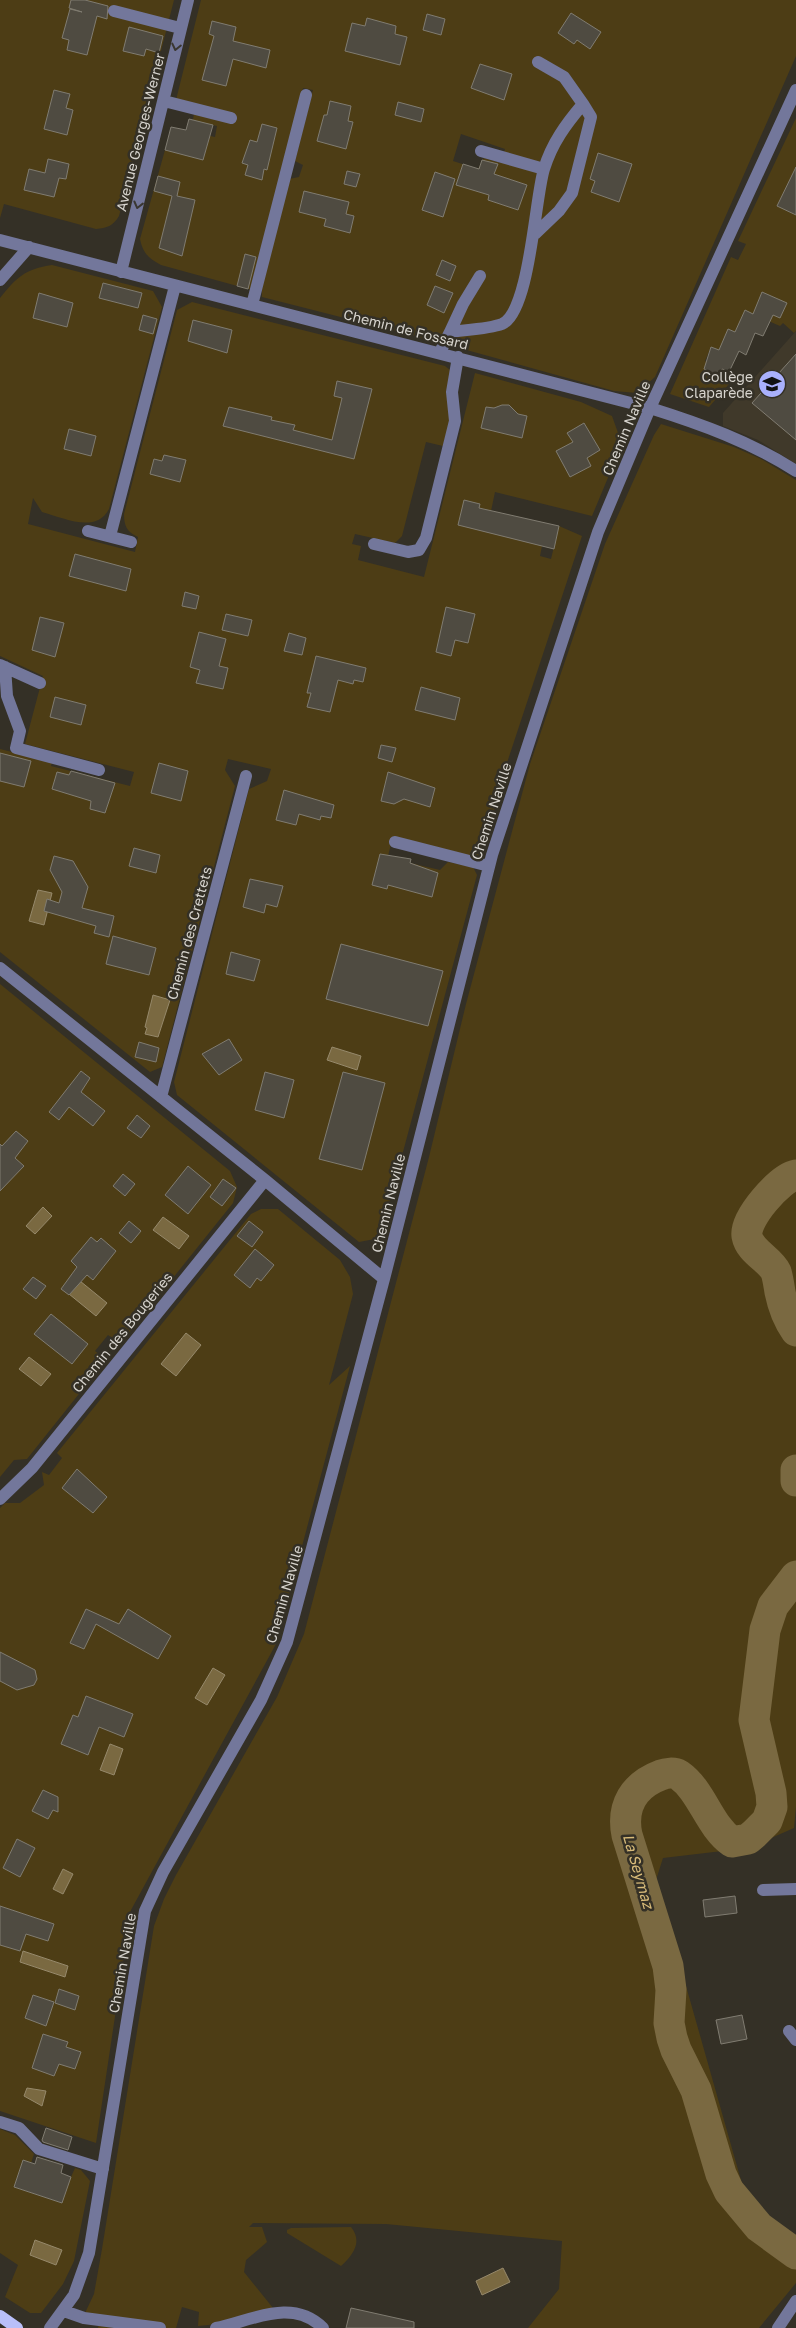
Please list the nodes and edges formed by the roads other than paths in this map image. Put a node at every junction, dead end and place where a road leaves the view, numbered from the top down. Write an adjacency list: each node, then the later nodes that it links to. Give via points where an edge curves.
1 (188, 0): 3 (street, Avenue Georges-Werner)
2 (114, 11): 3 (street)
3 (180, 28): 7 (street, Avenue Georges-Werner, one-way to 7)
4 (538, 62): 8 (street, via 564,77)
5 (796, 90): 23 (street, Chemin Naville)
6 (306, 95): 19 (street)
7 (164, 101): 9 (street); 15 (street, Avenue Georges-Werner, one-way to 15)
8 (583, 104): 11 (street, via 559,132); 12 (street, via 590,117 572,193)
9 (231, 118)
10 (481, 151): 11 (street)
11 (544, 170): 12 (street)
12 (535, 234): 20 (street, via 514,315 503,324)
13 (0, 240): 14 (street, Chemin de Fossard)
14 (29, 247): 15 (street, Chemin de Fossard); 17 (street)
15 (121, 272): 18 (street, Chemin de Fossard)
16 (480, 276): 20 (street)
17 (0, 280)
18 (174, 286): 19 (street, Chemin de Fossard); 26 (street)
19 (252, 305): 21 (street, Chemin de Fossard)
20 (450, 332): 21 (street)
21 (440, 352): 22 (street, Chemin de Fossard)
22 (458, 357): 23 (street, Chemin de Fossard); 28 (street, via 452,392 454,429 426,538 419,550 408,552)
23 (650, 408): 24 (street, Chemin de Fossard, via 709,427); 34 (street, Chemin Naville, via 598,532)
24 (796, 471)
25 (88, 531): 26 (street)
26 (110, 536): 27 (street)
27 (132, 542)
28 (374, 544)
29 (2, 666): 30 (street); 31 (street, via 7,696 20,731 16,748)
30 (40, 683)
31 (99, 770)
32 (246, 776): 36 (street, Chemin des Crettets)
33 (396, 842): 34 (street)
34 (489, 866): 38 (street, Chemin Naville)
35 (0, 968): 36 (street)
36 (162, 1097): 37 (street)
37 (264, 1180): 38 (street); 39 (street, Chemin des Bougeries, via 32,1468)
38 (384, 1279): 43 (street, Chemin Naville, via 287,1642 261,1700 163,1872 146,1911)
39 (0, 1499)
40 (796, 1889): 41 (street)
41 (763, 1890)
42 (0, 2122): 43 (street, via 19,2128 40,2149)
43 (103, 2169): 45 (street, Chemin Naville, via 89,2253 81,2281)
44 (796, 2301): 52 (street)
45 (64, 2311): 48 (street, Chemin Naville); 49 (street, via 84,2318)
46 (0, 2316): 47 (main road)
47 (17, 2328)
48 (50, 2328)
49 (160, 2328)
50 (216, 2328): 51 (street, via 285,2311 306,2317)
51 (323, 2328)
52 (778, 2328)

